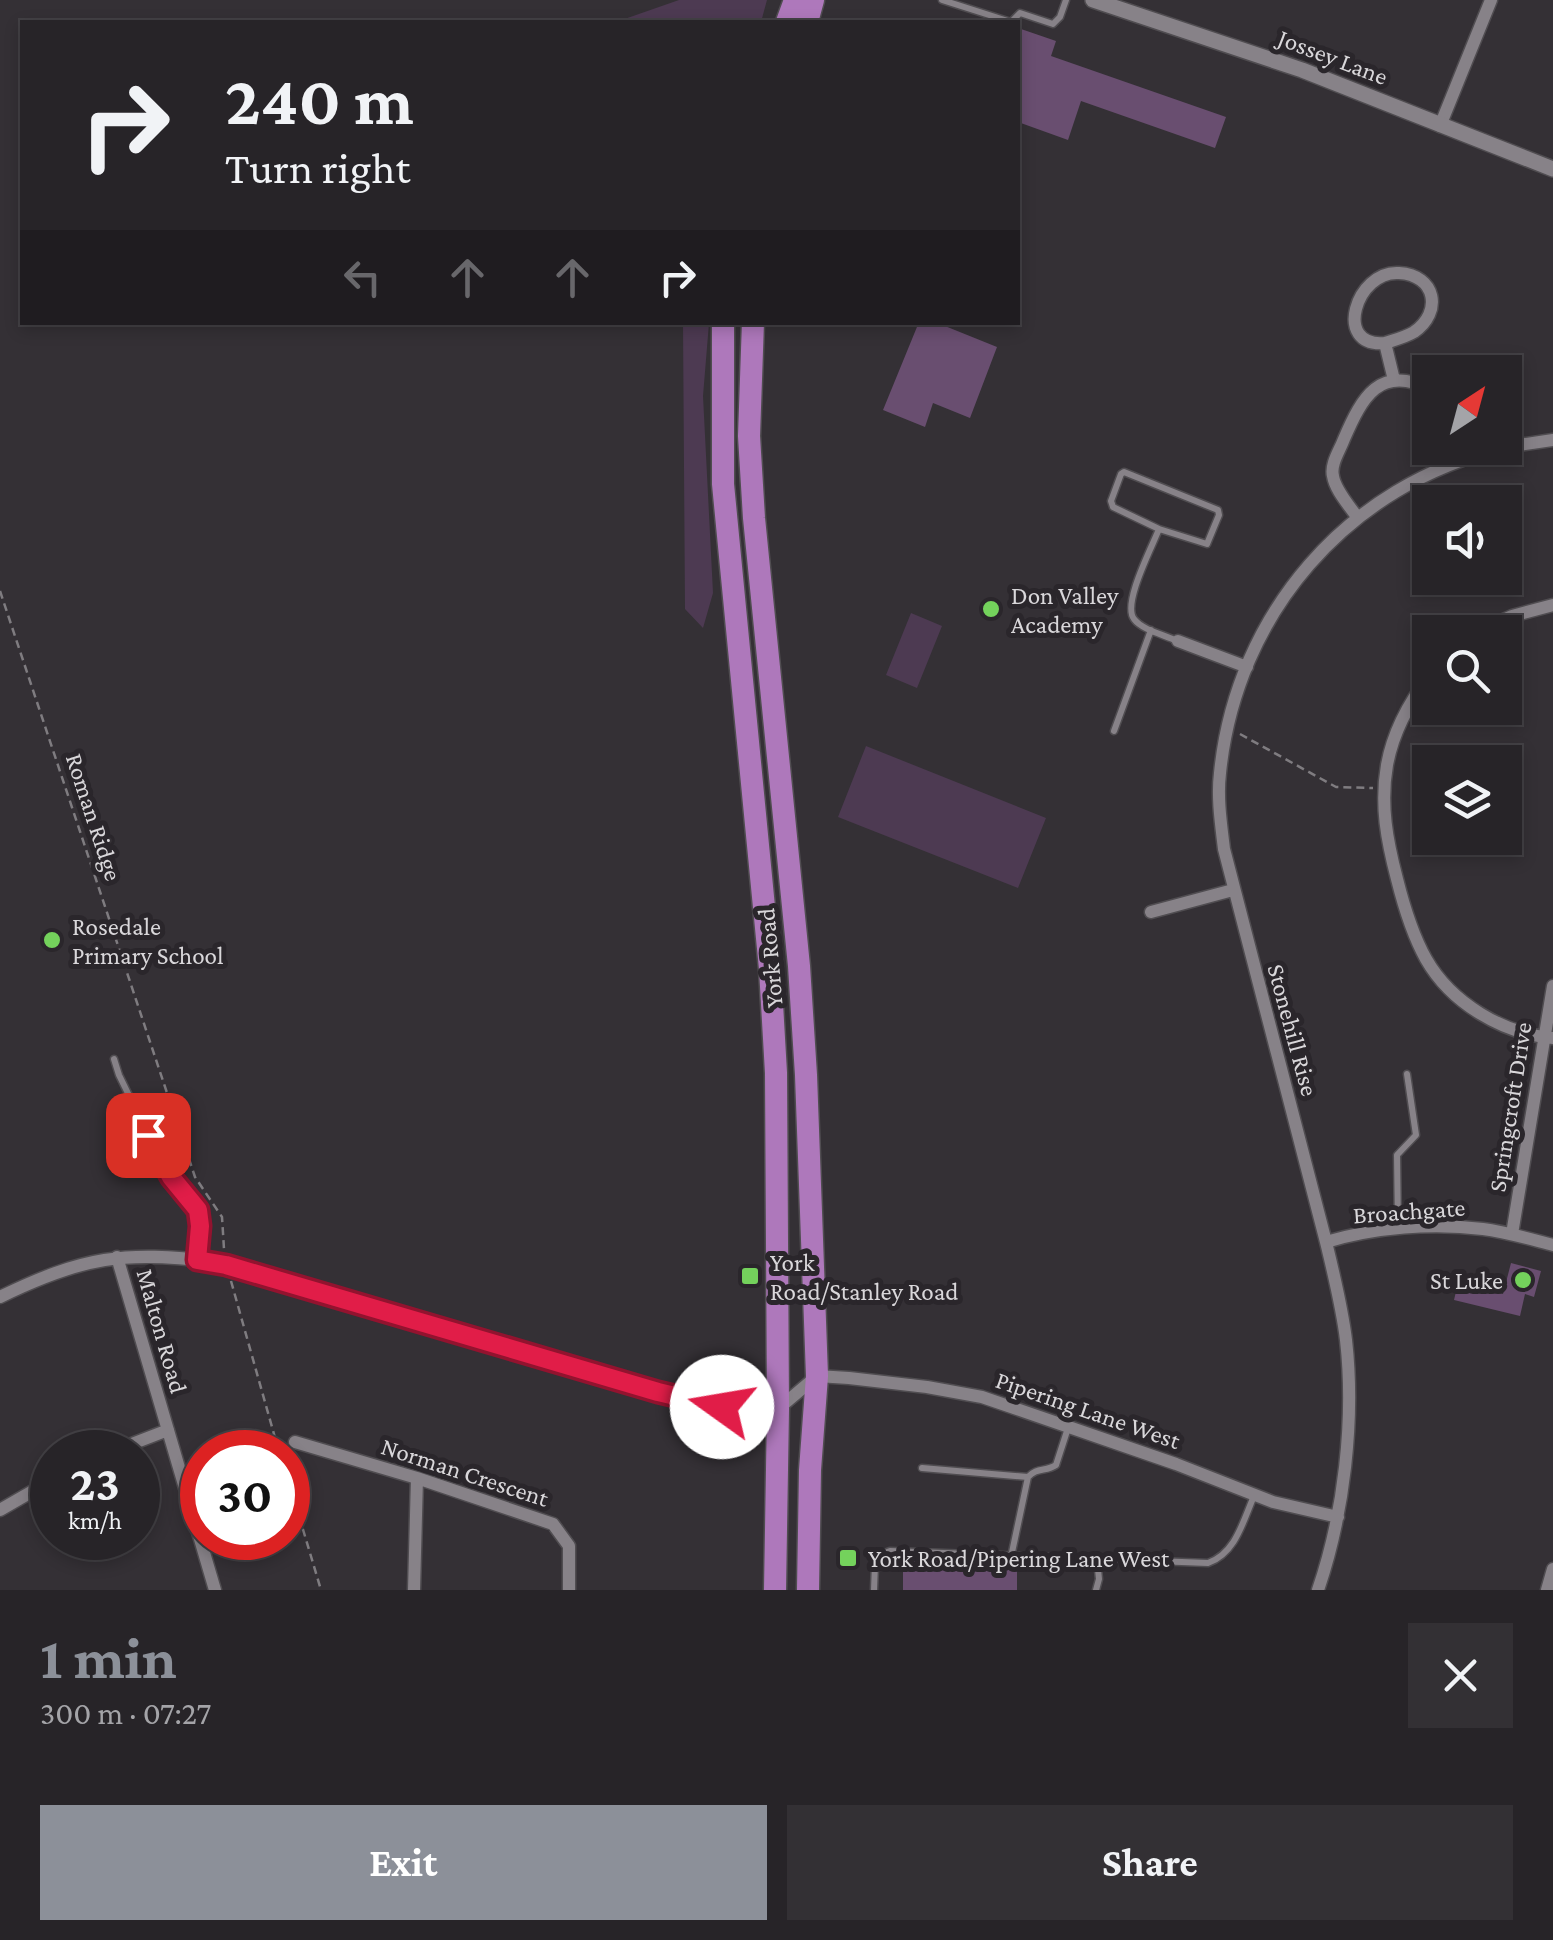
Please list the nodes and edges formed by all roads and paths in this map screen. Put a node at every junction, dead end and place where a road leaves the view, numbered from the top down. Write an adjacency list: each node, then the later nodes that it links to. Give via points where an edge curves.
1 (942, 0): 5 (lane)
2 (1066, 0): 6 (lane, via 1053,24 1020,12)
3 (1093, 0): 7 (street, Jossey Lane, via 1302,70)
4 (1491, 0): 7 (street)
5 (1005, 20)
6 (1013, 20)
7 (1440, 126): 8 (street, Jossey Lane)
8 (1553, 169)
9 (722, 325): 44 (highway, York Road, via 723,484 776,1073)
10 (754, 325): 43 (highway, York Road, via 748,436 799,966)
11 (1384, 343): 11 (street, via 1363,338 1354,314 1366,288 1381,276 1406,273 1429,288 1433,308 1412,334); 12 (street)
12 (1394, 380): 13 (street); 17 (street, via 1377,386 1356,412 1332,468)
13 (1412, 382)
14 (1553, 440): 15 (street, Stonehill Rise)
15 (1522, 444)
16 (1441, 465): 17 (street, Stonehill Rise)
17 (1357, 517): 24 (street, Stonehill Rise, via 1291,588)
18 (1160, 529): 18 (lane, via 1113,507 1121,474 1218,510 1207,544); 22 (lane, via 1130,601 1131,616)
19 (0, 591): 41 (path, Roman Ridge, via 195,1176 222,1217)
20 (1553, 604): 21 (street)
21 (1515, 615)
22 (1151, 630): 23 (lane); 26 (lane)
23 (1178, 641): 24 (street)
24 (1247, 667): 27 (street, Stonehill Rise)
25 (1412, 703): 28 (street)
26 (1114, 731)
27 (1226, 733): 28 (path, via 1241,734 1336,788); 29 (street, Stonehill Rise, via 1219,810)
28 (1384, 788): 32 (street, via 1389,847 1408,919 1428,962 1486,1017)
29 (1233, 890): 30 (street); 37 (street, Stonehill Rise)
30 (1151, 912)
31 (1553, 986): 32 (street, Springcroft Drive)
32 (1548, 1038): 36 (street, Springcroft Drive)
33 (114, 1060): 40 (lane, via 163,1164 198,1210)
34 (1408, 1074): 35 (lane, via 1416,1135 1397,1155)
35 (1398, 1229): 36 (street, Broachgate); 37 (street, Broachgate)
36 (1512, 1234): 38 (street, Broachgate)
37 (1326, 1242): 56 (street, Stonehill Rise, via 1346,1342 1347,1440)
38 (1553, 1245)
39 (117, 1257): 40 (street); 42 (street, via 42,1276); 46 (street, Malton Road)
40 (197, 1260): 41 (street)
41 (226, 1265): 44 (street, via 658,1392 722,1407); 47 (path, Roman Ridge)
42 (0, 1297)
43 (817, 1376): 44 (street); 45 (street, Pipering Lane West, via 982,1397); 66 (highway, York Road)
44 (778, 1409): 65 (highway, York Road)
45 (1068, 1428): 51 (lane, via 1056,1465); 54 (street, Pipering Lane West)
46 (168, 1430): 48 (street); 61 (street, Malton Road)
47 (274, 1430)
48 (160, 1433)
49 (310, 1447): 52 (street, Norman Crescent)
50 (922, 1468): 51 (lane)
51 (1028, 1477): 58 (lane)
52 (417, 1478): 63 (street); 64 (street, Norman Crescent, via 554,1524 569,1546)
53 (30, 1493): 55 (street)
54 (1254, 1494): 56 (street, Pipering Lane West); 59 (lane, via 1220,1559)
55 (0, 1510)
56 (1338, 1517): 69 (street, Stonehill Rise)
57 (310, 1553): 62 (path)
58 (1011, 1557): 59 (lane); 67 (lane, via 890,1551 879,1555)
59 (1097, 1560): 68 (lane)
60 (1553, 1569): 70 (street)
61 (215, 1590)
62 (321, 1590)
63 (414, 1590)
64 (570, 1590)
65 (774, 1590)
66 (808, 1590)
67 (874, 1590)
68 (1096, 1590)
69 (1318, 1590)
70 (1547, 1590)

